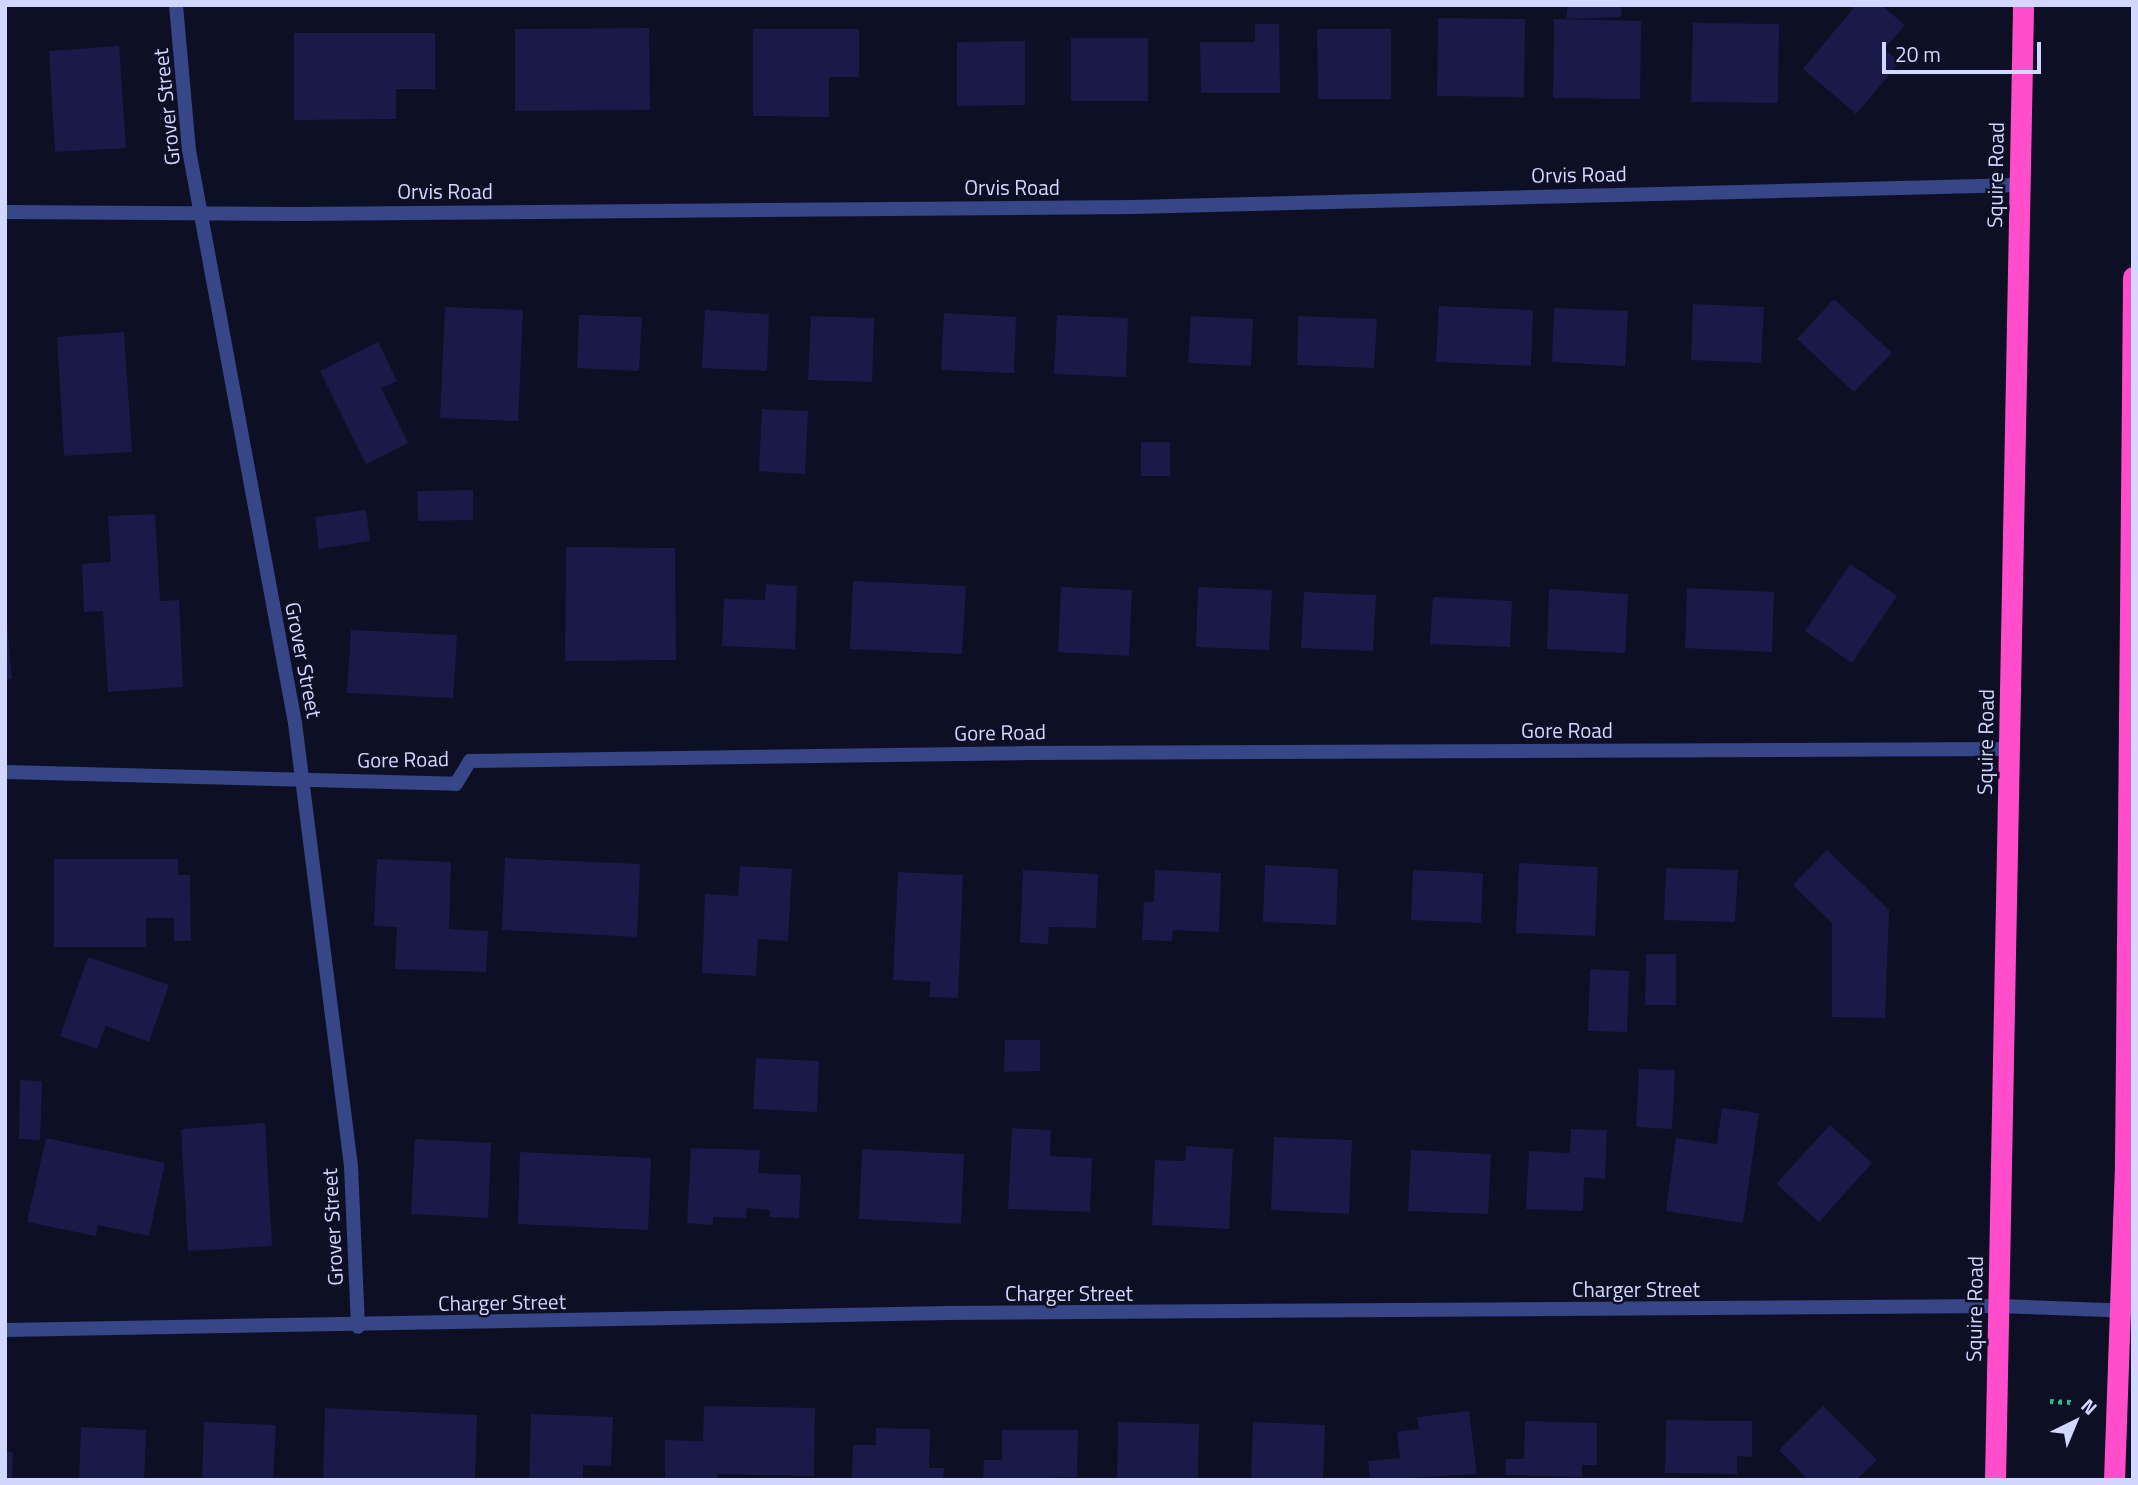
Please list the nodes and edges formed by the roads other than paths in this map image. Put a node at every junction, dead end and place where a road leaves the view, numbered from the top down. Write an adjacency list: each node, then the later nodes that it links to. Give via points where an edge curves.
1 (176, 5): 5 (street, Grover Street, via 189,150)
2 (2023, 5): 3 (highway, Squire Road)
3 (2020, 185): 5 (street, Orvis Road, via 1133,207); 7 (highway, Squire Road)
4 (5, 212): 5 (street, Orvis Road)
5 (201, 213): 9 (street, Grover Street)
6 (2133, 277): 11 (highway)
7 (2009, 749): 9 (street, Gore Road, via 1026,753 470,761 456,784); 10 (highway, Squire Road)
8 (5, 772): 9 (street, Gore Road)
9 (303, 780): 12 (street, Grover Street, via 351,1166)
10 (1998, 1306): 11 (street, Charger Street); 12 (street, Charger Street, via 947,1313); 14 (highway, Squire Road)
11 (2127, 1311): 15 (highway)
12 (358, 1327): 13 (street, Charger Street)
13 (5, 1330)
14 (1995, 1480)
15 (2114, 1480)

